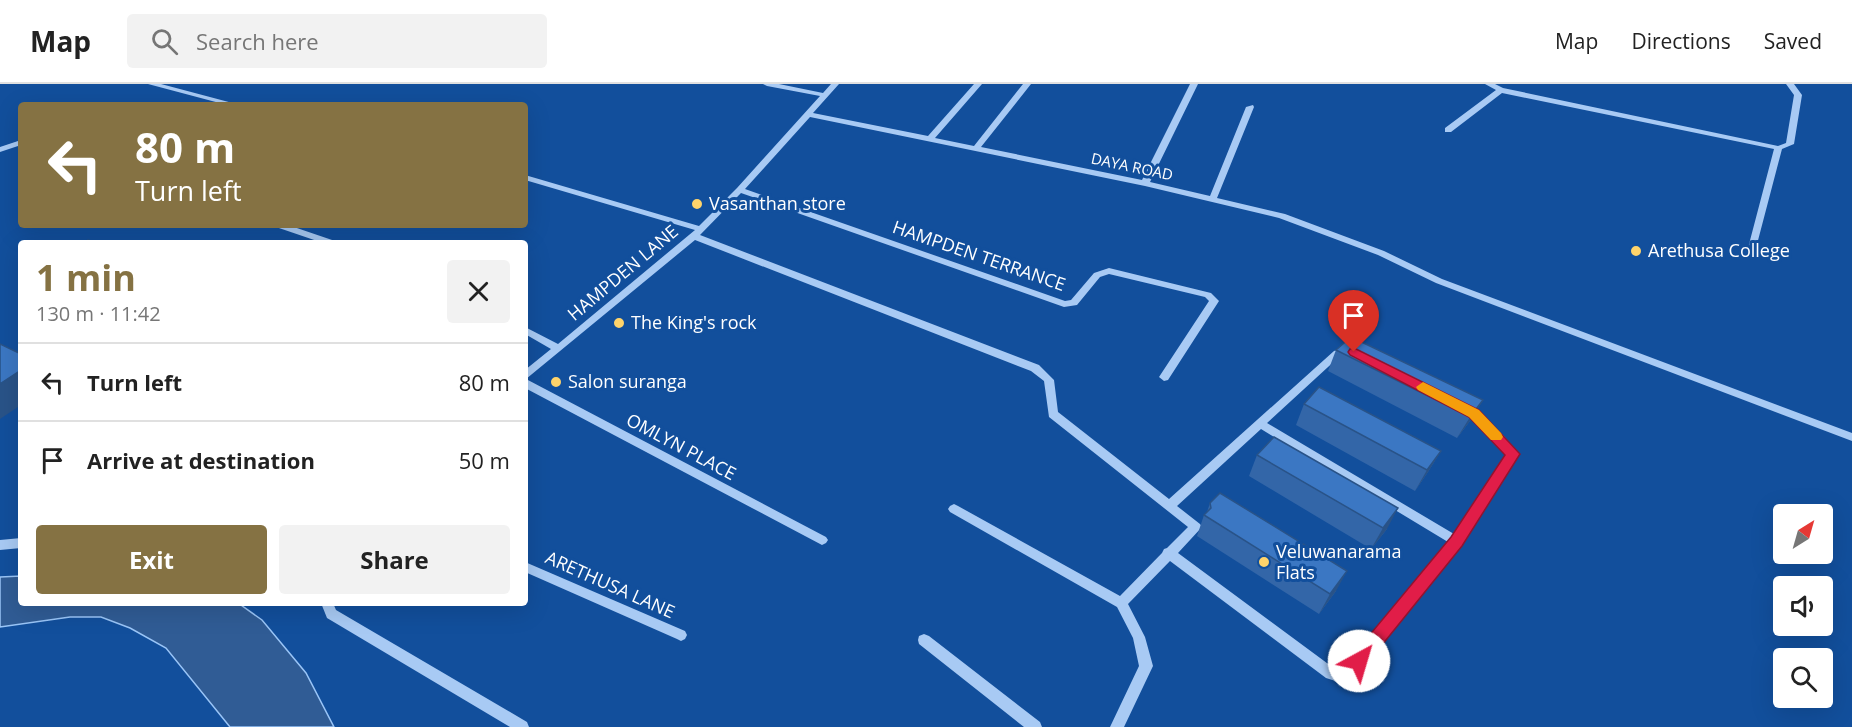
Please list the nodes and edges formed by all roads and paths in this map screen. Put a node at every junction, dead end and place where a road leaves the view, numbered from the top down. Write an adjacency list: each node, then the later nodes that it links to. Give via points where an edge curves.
1 (152, 84): 11 (street)
2 (767, 84): 10 (street)
3 (835, 84): 10 (street, HAMPDEN LANE)
4 (978, 84): 15 (street)
5 (1027, 84): 17 (street)
6 (1194, 84): 21 (street)
7 (1489, 84): 9 (street)
8 (1790, 84): 18 (street, via 1798,95 1790,144)
9 (1501, 90): 14 (street); 18 (street)
10 (824, 95): 13 (street, HAMPDEN LANE)
11 (224, 102)
12 (1250, 107): 23 (street)
13 (808, 114): 15 (street, DAYA ROAD); 22 (street, HAMPDEN LANE)
14 (1448, 130)
15 (930, 139): 17 (street, DAYA ROAD)
16 (18, 143): 19 (street)
17 (976, 148): 21 (street, DAYA ROAD)
18 (1778, 148): 27 (street)
19 (0, 150)
20 (528, 178): 25 (street)
21 (1145, 183): 23 (street, DAYA ROAD)
22 (740, 190): 25 (street, HAMPDEN LANE); 32 (street, HAMPDEN TERRANCE, via 1064,304 1074,303 1097,275 1109,272 1208,295 1214,301)
23 (1213, 198): 36 (street, DAYA ROAD, via 1304,224 1381,253 1439,281)
24 (288, 228): 26 (street)
25 (697, 232): 29 (street, HAMPDEN LANE); 37 (street, via 1035,368 1049,380 1053,414)
26 (323, 240)
27 (1752, 248)
28 (528, 332): 29 (street)
29 (558, 348): 31 (street, HAMPDEN LANE)
30 (1354, 352): 35 (street, via 1338,353)
31 (528, 373)
32 (1164, 377)
33 (528, 385): 39 (street, OMLYN PLACE)
34 (1454, 403): 40 (street, via 1474,413 1513,454)
35 (1260, 424): 37 (street); 40 (street)
36 (1852, 437)
37 (1169, 506): 43 (street, via 1196,527)
38 (954, 509): 45 (street)
39 (822, 540)
40 (1456, 541): 43 (street, via 1345,678 1331,674)
41 (18, 543): 42 (street)
42 (0, 545)
43 (1168, 553): 45 (street)
44 (528, 568): 47 (street, ARETHUSA LANE)
45 (1121, 603): 51 (street, via 1139,637 1146,666)
46 (328, 606): 49 (street, via 331,614)
47 (681, 635)
48 (924, 640): 50 (street)
49 (522, 727)
50 (1035, 727)
51 (1118, 727)

